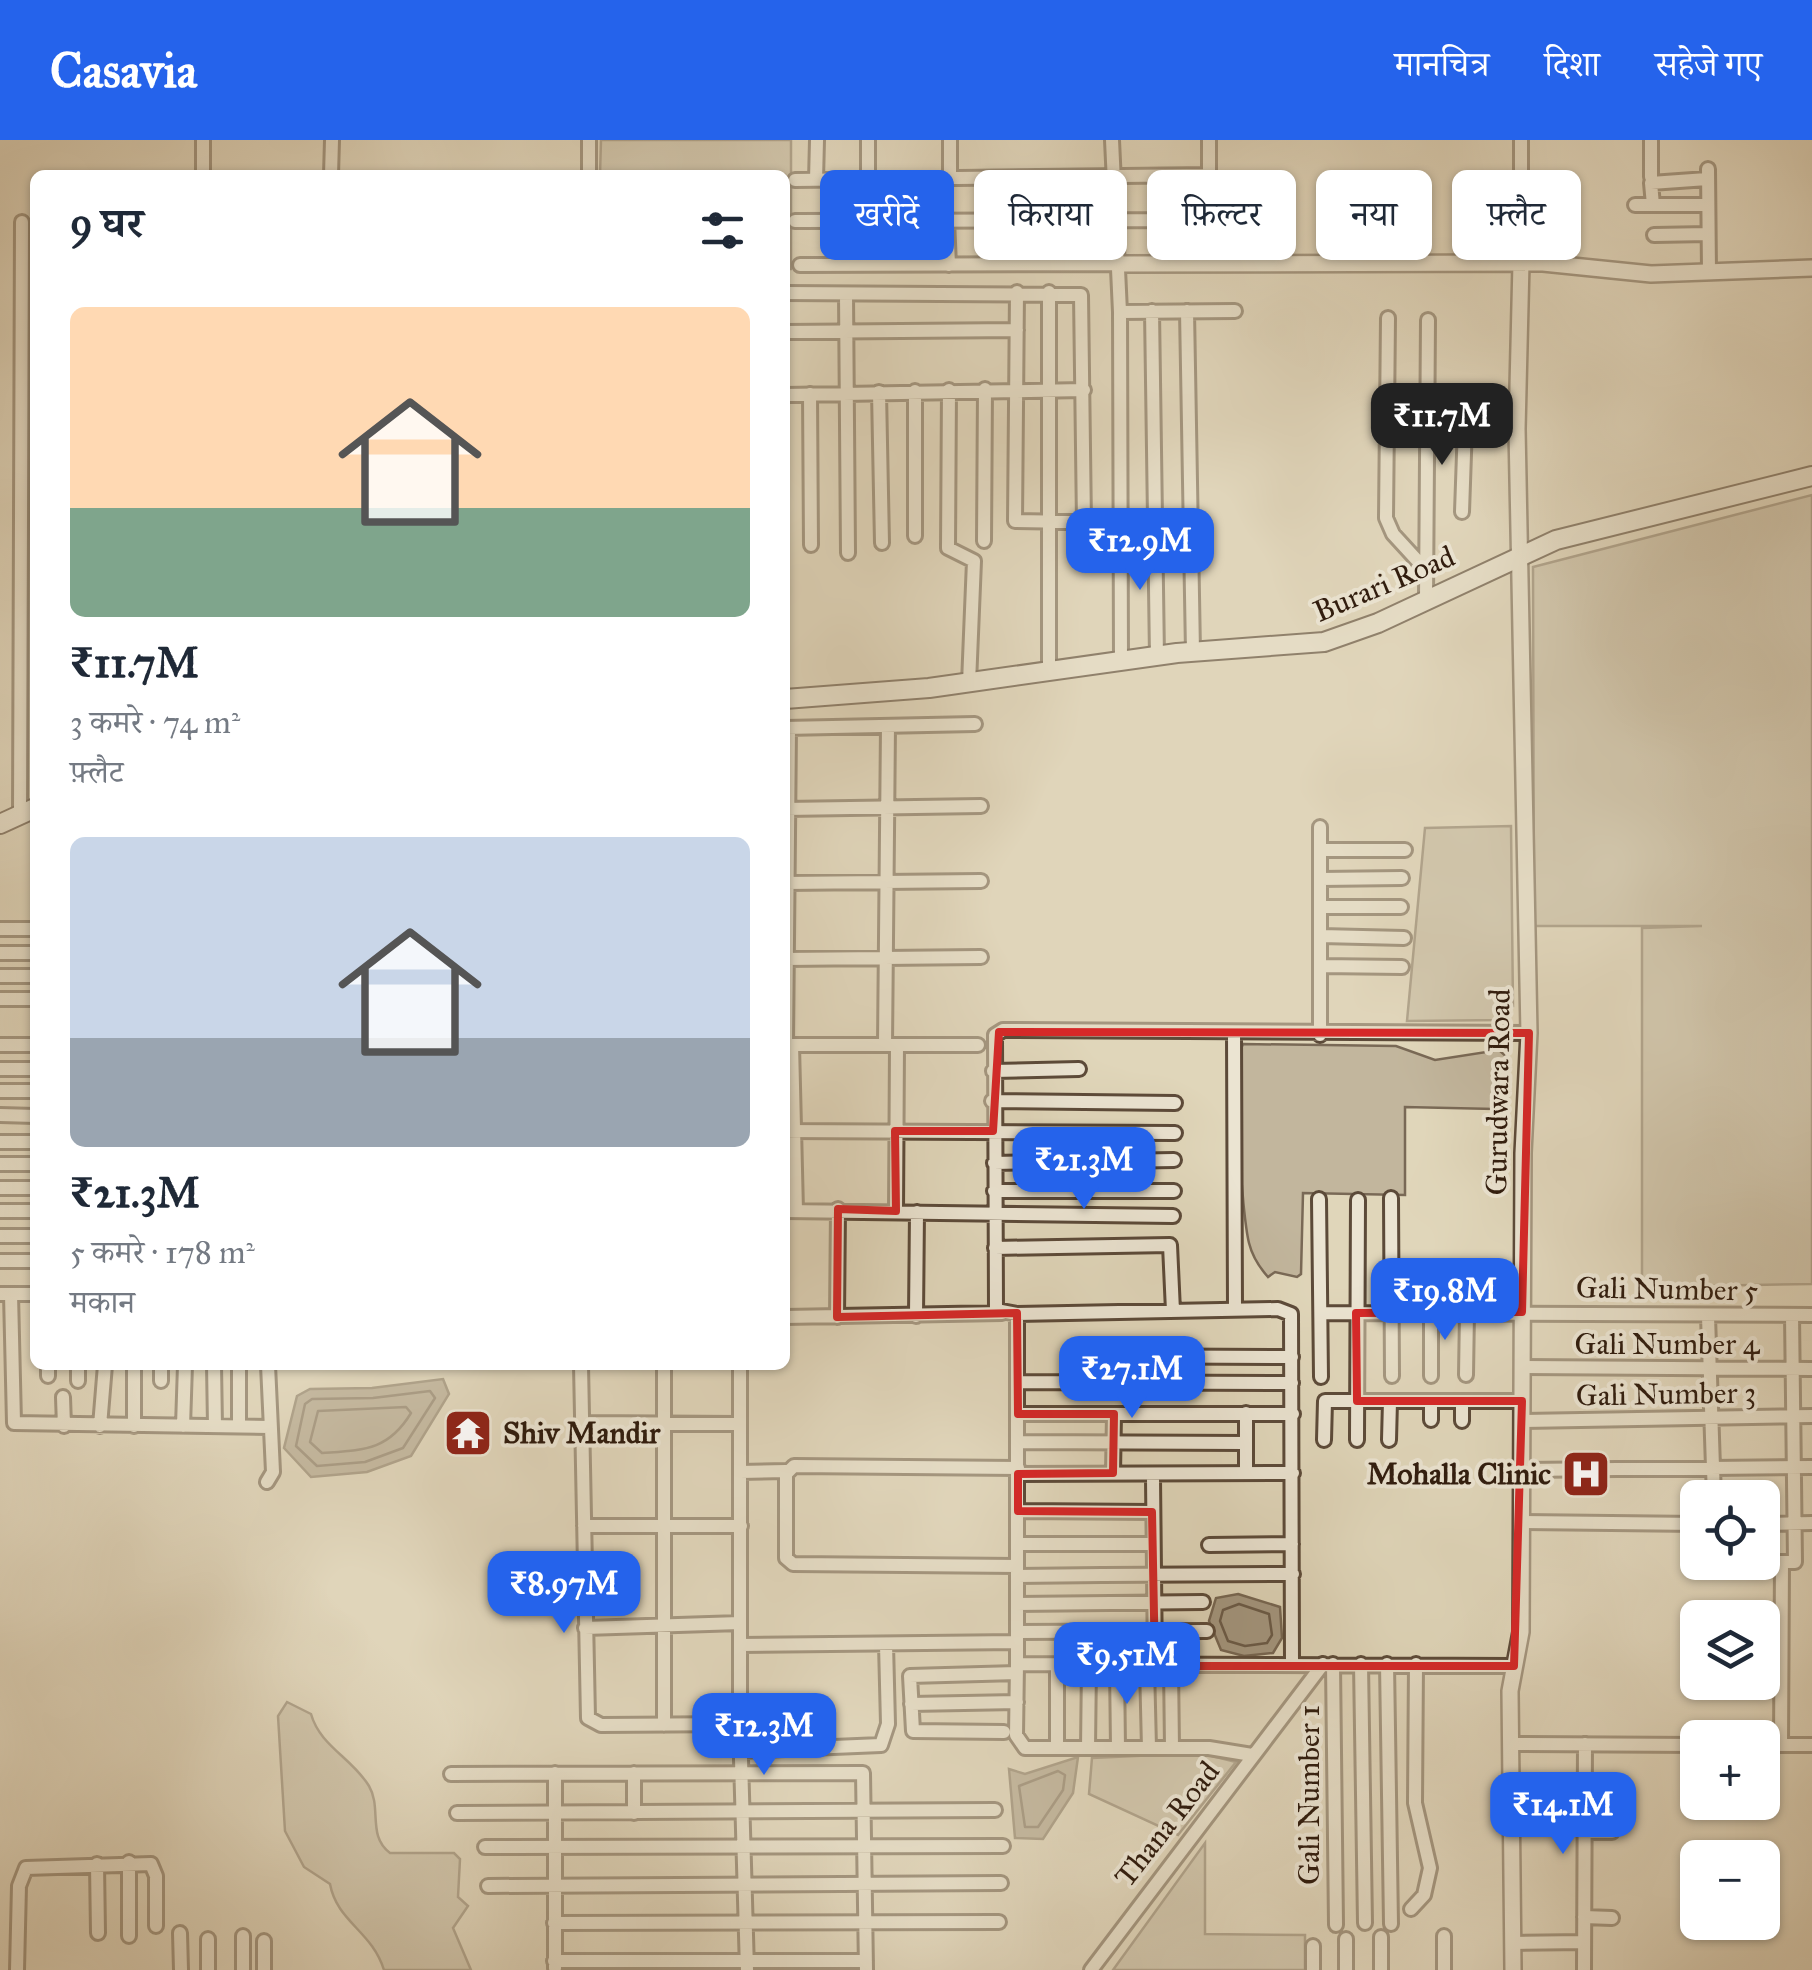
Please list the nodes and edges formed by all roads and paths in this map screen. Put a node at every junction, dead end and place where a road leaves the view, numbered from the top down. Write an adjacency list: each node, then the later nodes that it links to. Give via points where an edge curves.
1 (202, 140): 11 (street)
2 (332, 140): 12 (street)
3 (589, 140): 13 (street)
4 (817, 140): 20 (street)
5 (868, 140): 14 (street)
6 (950, 140): 15 (street)
7 (1112, 140): 16 (street)
8 (1208, 140): 17 (street)
9 (1521, 140): 33 (street)
10 (1651, 141): 18 (street)
11 (203, 170)
12 (331, 170)
13 (588, 170)
14 (868, 170)
15 (950, 170)
16 (1114, 170)
17 (1208, 170)
18 (1651, 177)
19 (795, 180): 20 (street)
20 (816, 180): 21 (street)
21 (820, 180)
22 (1654, 205): 23 (street); 23 (street, via 1651,184 1707,174); 24 (street)
23 (1708, 205): 29 (street)
24 (1636, 206)
25 (795, 221): 26 (street)
26 (820, 221)
27 (22, 222): 94 (street)
28 (1654, 234): 29 (street)
29 (1708, 234): 39 (street)
30 (949, 260): 37 (street)
31 (1117, 260): 34 (street)
32 (1210, 260): 35 (street)
33 (1521, 262): 35 (street); 39 (street, via 1650,274); 66 (street, Gurudwara Road)
34 (1117, 264): 35 (street); 37 (street); 47 (street)
35 (1210, 264)
36 (800, 265): 37 (street)
37 (949, 265)
38 (1812, 268): 39 (street)
39 (1709, 272)
40 (1017, 292): 41 (street); 43 (street); 50 (street)
41 (1049, 292): 55 (street); 57 (street, via 1081,295)
42 (790, 293): 43 (street)
43 (846, 294): 52 (street)
44 (1236, 310): 46 (street)
45 (1152, 311): 46 (street); 47 (street); 73 (street)
46 (1187, 311): 72 (street)
47 (1120, 312): 71 (street)
48 (1388, 318): 63 (street)
49 (1428, 320): 64 (street)
50 (1017, 330): 52 (street); 54 (street)
51 (790, 332): 52 (street)
52 (847, 332): 60 (street)
53 (984, 389): 54 (street); 56 (street); 76 (street)
54 (1015, 389): 55 (street); 69 (street, via 1015,522)
55 (1049, 389): 57 (street); 69 (street)
56 (949, 390): 58 (street); 86 (street, via 948,548 974,562)
57 (1084, 390): 70 (street)
58 (915, 391): 59 (street); 74 (street)
59 (879, 392): 60 (street); 75 (street)
60 (846, 393): 61 (street); 78 (street)
61 (810, 394): 62 (street); 77 (street)
62 (790, 395)
63 (1387, 422): 64 (street); 80 (street, via 1386,518)
64 (1427, 423): 65 (street); 80 (street)
65 (1465, 425): 66 (street); 68 (street)
66 (1517, 429): 79 (street, Gurudwara Road)
67 (1812, 476): 79 (main road, Burari Road, via 1609,524)
68 (1462, 512)
69 (1049, 524): 70 (street); 85 (street)
70 (1084, 524): 71 (street)
71 (1117, 524): 73 (street); 84 (street)
72 (1190, 524): 73 (street); 82 (street)
73 (1155, 525): 83 (street)
74 (916, 536)
75 (882, 542)
76 (984, 542)
77 (811, 545)
78 (848, 553)
79 (1520, 553): 81 (main road, Burari Road); 122 (street, Gurudwara Road)
80 (1426, 570): 81 (street)
81 (1426, 599): 82 (main road, Burari Road, via 1324,642)
82 (1193, 652): 83 (main road, Burari Road)
83 (1157, 656): 84 (main road, Burari Road)
84 (1120, 662): 85 (main road, Burari Road)
85 (1049, 672): 86 (main road, Burari Road)
86 (970, 683): 87 (main road, Burari Road)
87 (790, 699)
88 (974, 724): 89 (street)
89 (888, 726): 90 (street); 92 (street)
90 (790, 728)
91 (981, 806): 92 (street)
92 (887, 807): 93 (street); 101 (street)
93 (790, 809)
94 (28, 812): 95 (main road)
95 (0, 824)
96 (1320, 827): 97 (street)
97 (1321, 850): 98 (street); 100 (street)
98 (1404, 850)
99 (1402, 878): 100 (street)
100 (1321, 879): 104 (street)
101 (888, 882): 102 (street); 103 (street); 113 (street)
102 (982, 882)
103 (790, 883)
104 (1322, 907): 105 (street); 108 (street)
105 (1401, 907)
106 (0, 929): 107 (street)
107 (30, 929)
108 (1321, 936): 109 (street); 115 (street)
109 (1404, 938)
110 (0, 953): 111 (street)
111 (30, 953)
112 (981, 957): 113 (street)
113 (888, 958): 114 (street); 125 (street)
114 (790, 959)
115 (1321, 966): 116 (street); 123 (street)
116 (1402, 967)
117 (0, 976): 118 (street)
118 (30, 976)
119 (0, 998): 120 (street)
120 (30, 998)
121 (1234, 1032): 123 (street); 132 (street, via 1003,1030 995,1035); 170 (street)
122 (1529, 1033): 123 (street); 175 (street, Gurudwara Road)
123 (1320, 1035)
124 (790, 1045): 125 (street)
125 (891, 1045): 126 (street); 140 (street)
126 (978, 1045)
127 (0, 1046): 128 (street)
128 (30, 1046)
129 (30, 1068): 130 (street)
130 (0, 1069)
131 (1079, 1069): 132 (street)
132 (993, 1071): 135 (street)
133 (0, 1091): 134 (street)
134 (30, 1092)
135 (992, 1101): 136 (street); 141 (street)
136 (1175, 1103)
137 (0, 1115): 138 (street)
138 (30, 1116)
139 (790, 1131): 140 (street)
140 (895, 1131): 141 (street); 160 (street)
141 (993, 1131): 142 (street); 146 (street)
142 (1174, 1133)
143 (0, 1142): 144 (street)
144 (30, 1142)
145 (1174, 1160): 146 (street)
146 (994, 1163): 151 (street)
147 (0, 1164): 148 (street)
148 (30, 1164)
149 (0, 1188): 150 (street)
150 (30, 1188)
151 (994, 1191): 152 (street); 162 (street)
152 (1174, 1191)
153 (1392, 1198): 172 (street)
154 (1319, 1199): 179 (street)
155 (1358, 1200): 177 (street)
156 (0, 1210): 159 (street)
157 (790, 1210): 158 (street)
158 (838, 1210): 160 (street); 182 (street)
159 (30, 1211)
160 (896, 1211): 161 (street)
161 (917, 1212): 162 (street); 183 (street)
162 (994, 1215): 163 (street); 166 (street)
163 (1174, 1216)
164 (0, 1236): 165 (street)
165 (30, 1236)
166 (995, 1248): 171 (street, via 1170,1245); 176 (street, via 994,1306)
167 (0, 1261): 168 (street)
168 (30, 1261)
169 (6, 1294): 230 (street, via 12,1417 19,1424)
170 (1235, 1309): 171 (street); 187 (street, via 1291,1314)
171 (1173, 1311): 178 (street)
172 (1392, 1312): 173 (street, Gali Number 5); 177 (street, Gali Number 5); 204 (street)
173 (1431, 1312): 174 (street, Gali Number 5); 205 (street)
174 (1467, 1312): 175 (street, Gali Number 5); 203 (street)
175 (1522, 1312): 184 (street, Gali Number 5); 188 (street, Gurudwara Road)
176 (1002, 1313): 178 (street); 183 (street)
177 (1356, 1313): 179 (street, Gali Number 5); 212 (street)
178 (1017, 1314): 209 (street)
179 (1321, 1314): 206 (street)
180 (1812, 1314): 181 (street, Gali Number 5)
181 (1792, 1315): 184 (street, Gali Number 5); 189 (street)
182 (837, 1316): 183 (street); 185 (street)
183 (916, 1316)
184 (1708, 1316): 202 (street)
185 (790, 1317)
186 (1076, 1356): 187 (street)
187 (1292, 1357): 210 (street)
188 (1522, 1367): 202 (street, Gali Number 4); 216 (street, Gurudwara Road)
189 (1792, 1369): 190 (street, Gali Number 4); 202 (street, Gali Number 4); 222 (street)
190 (1812, 1369)
191 (78, 1370): 208 (street)
192 (105, 1370): 231 (street)
193 (134, 1370): 232 (street)
194 (162, 1370): 207 (street)
195 (185, 1370): 233 (street)
196 (214, 1370): 234 (street)
197 (239, 1370): 235 (street)
198 (268, 1370): 236 (street)
199 (581, 1370): 227 (street)
200 (664, 1370): 228 (street)
201 (740, 1370): 229 (street)
202 (1711, 1370): 223 (street)
203 (1466, 1375)
204 (1392, 1376)
205 (1431, 1376)
206 (1321, 1377)
207 (162, 1381)
208 (78, 1382)
209 (1018, 1382): 210 (street); 217 (street)
210 (1292, 1383): 220 (street)
211 (63, 1396): 230 (street)
212 (1357, 1401): 213 (street); 237 (street, via 1324,1401); 238 (street)
213 (1390, 1401): 214 (street); 239 (street)
214 (1431, 1401): 215 (street); 224 (street)
215 (1462, 1401): 216 (street); 225 (street)
216 (1522, 1401): 226 (street, Gurudwara Road)
217 (1018, 1414): 218 (street); 240 (street)
218 (1114, 1414): 219 (street); 241 (street)
219 (1246, 1414): 220 (street); 242 (street)
220 (1293, 1414): 250 (street)
221 (1812, 1416): 222 (street, Gali Number 3)
222 (1794, 1417): 223 (street, Gali Number 3); 245 (street)
223 (1714, 1419): 226 (street, Gali Number 3); 244 (street)
224 (1430, 1420)
225 (1462, 1421)
226 (1522, 1421): 246 (street, Gurudwara Road)
227 (582, 1423): 228 (street); 263 (street)
228 (664, 1424): 229 (street); 264 (street)
229 (740, 1424): 249 (street)
230 (64, 1426): 231 (street)
231 (100, 1426): 232 (street)
232 (134, 1426): 233 (street)
233 (183, 1426): 234 (street)
234 (215, 1426): 235 (street)
235 (239, 1426): 236 (street)
236 (268, 1427): 255 (street, via 273,1472)
237 (1324, 1440)
238 (1357, 1440)
239 (1389, 1440)
240 (1018, 1442): 241 (street); 248 (street)
241 (1113, 1442): 242 (street); 251 (street)
242 (1246, 1443): 252 (street)
243 (1812, 1467): 245 (street)
244 (1714, 1468): 245 (street); 246 (street); 254 (street)
245 (1794, 1468): 260 (street)
246 (1522, 1470): 258 (street, Gurudwara Road)
247 (786, 1471): 248 (street); 249 (street); 271 (street, via 786,1558 792,1564)
248 (1018, 1471): 251 (street); 256 (street)
249 (740, 1472): 265 (street)
250 (1293, 1472): 252 (street); 268 (street)
251 (1113, 1473): 252 (street)
252 (1246, 1473)
253 (1152, 1478): 257 (street)
254 (1714, 1480)
255 (267, 1482)
256 (1018, 1511): 257 (street); 266 (street)
257 (1152, 1512): 267 (street)
258 (1521, 1522): 262 (street); 295 (street, Gurudwara Road, via 1521,1632)
259 (1780, 1523): 260 (street)
260 (1795, 1523): 261 (street); 270 (street, via 1795,1562)
261 (1812, 1523)
262 (1680, 1524)
263 (584, 1526): 264 (street); 279 (street)
264 (664, 1526): 265 (street); 278 (street)
265 (741, 1526): 277 (street)
266 (1018, 1544): 267 (street); 271 (street)
267 (1152, 1544): 273 (street)
268 (1292, 1544): 269 (street); 272 (street)
269 (1209, 1545)
270 (1782, 1562): 304 (street)
271 (1017, 1571): 273 (street); 276 (street)
272 (1293, 1574): 273 (street); 285 (street)
273 (1152, 1575): 275 (street)
274 (1203, 1602): 275 (street)
275 (1153, 1603): 276 (street); 280 (street)
276 (1017, 1604): 282 (street)
277 (740, 1624): 278 (street); 284 (street)
278 (664, 1625): 279 (street); 299 (street)
279 (585, 1628): 299 (street, via 592,1723)
280 (1154, 1632): 281 (street); 282 (street); 293 (street)
281 (1207, 1632)
282 (1017, 1637): 283 (street); 296 (street)
283 (886, 1644): 284 (street); 312 (street, via 888,1724 881,1746)
284 (740, 1645): 300 (street)
285 (1292, 1662): 286 (street); 294 (street)
286 (1328, 1664): 287 (street); 313 (street, Thana Road); 350 (street, Gali Number 1)
287 (1362, 1664): 288 (street); 347 (street)
288 (1386, 1664): 289 (street); 348 (street)
289 (1416, 1664): 295 (street); 340 (street, via 1415,1803 1430,1868 1424,1895)
290 (1057, 1665): 291 (street); 296 (street); 307 (street)
291 (1089, 1665): 292 (street); 308 (street)
292 (1116, 1666): 293 (street); 309 (street)
293 (1151, 1666): 294 (street); 310 (street)
294 (1170, 1666): 311 (street)
295 (1514, 1666): 302 (street, Gurudwara Road)
296 (1017, 1668): 297 (street); 298 (street, via 916,1673 910,1676)
297 (1016, 1702): 298 (street); 307 (street, via 1019,1746)
298 (911, 1704): 301 (street, via 915,1731)
299 (664, 1724): 300 (street)
300 (740, 1724): 312 (street)
301 (1004, 1732)
302 (1512, 1744): 303 (street); 360 (street, Gurudwara Road)
303 (1585, 1744): 305 (street); 318 (street)
304 (1781, 1744): 306 (street)
305 (1680, 1745)
306 (1812, 1745)
307 (1057, 1748): 308 (street)
308 (1088, 1748): 309 (street)
309 (1118, 1748): 310 (street)
310 (1149, 1748): 311 (street)
311 (1172, 1748): 313 (street)
312 (742, 1751): 316 (street)
313 (1252, 1755): 371 (street, Thana Road)
314 (556, 1773): 315 (street); 317 (street); 323 (street)
315 (634, 1773): 316 (street); 324 (street)
316 (742, 1773): 321 (street, via 858,1771 866,1778); 325 (street)
317 (451, 1774)
318 (1584, 1792): 319 (street); 326 (street)
319 (1610, 1792)
320 (995, 1810): 321 (street)
321 (866, 1812): 325 (street); 328 (street)
322 (457, 1813): 323 (street)
323 (554, 1813): 324 (street); 332 (street)
324 (634, 1813): 325 (street)
325 (743, 1813): 330 (street)
326 (1584, 1832): 327 (street); 341 (street)
327 (1612, 1832)
328 (867, 1846): 329 (street); 330 (street); 335 (street)
329 (1003, 1846)
330 (744, 1847): 332 (street); 339 (street)
331 (485, 1848): 332 (street)
332 (554, 1848): 338 (street)
333 (130, 1862): 334 (street); 349 (street, via 154,1868); 353 (street)
334 (97, 1864): 351 (street); 366 (street, via 21,1872)
335 (866, 1884): 336 (street); 339 (street); 346 (street)
336 (1002, 1884)
337 (488, 1886): 338 (street)
338 (554, 1886): 339 (street); 345 (street)
339 (745, 1886): 343 (street)
340 (1411, 1908)
341 (1584, 1918): 342 (street); 361 (street)
342 (1612, 1918)
343 (746, 1922): 345 (street); 346 (street); 363 (street)
344 (999, 1922): 346 (street)
345 (554, 1923): 365 (street)
346 (866, 1923): 364 (street)
347 (1366, 1923)
348 (1391, 1924)
349 (156, 1926)
350 (1336, 1926)
351 (98, 1933)
352 (180, 1933): 367 (street)
353 (129, 1936)
354 (243, 1936): 369 (street)
355 (1444, 1936): 375 (street)
356 (1381, 1937): 374 (street)
357 (208, 1939): 368 (street)
358 (1346, 1939): 373 (street)
359 (264, 1941): 370 (street)
360 (1513, 1942): 361 (street); 376 (street, Gurudwara Road)
361 (1584, 1942): 377 (street)
362 (1313, 1946): 372 (street)
363 (746, 1965): 364 (street); 365 (street)
364 (866, 1965)
365 (554, 1966)
366 (17, 1970)
367 (181, 1970)
368 (208, 1970)
369 (244, 1970)
370 (264, 1970)
371 (1091, 1970)
372 (1312, 1970)
373 (1346, 1970)
374 (1381, 1970)
375 (1444, 1970)
376 (1513, 1970)
377 (1584, 1970)

